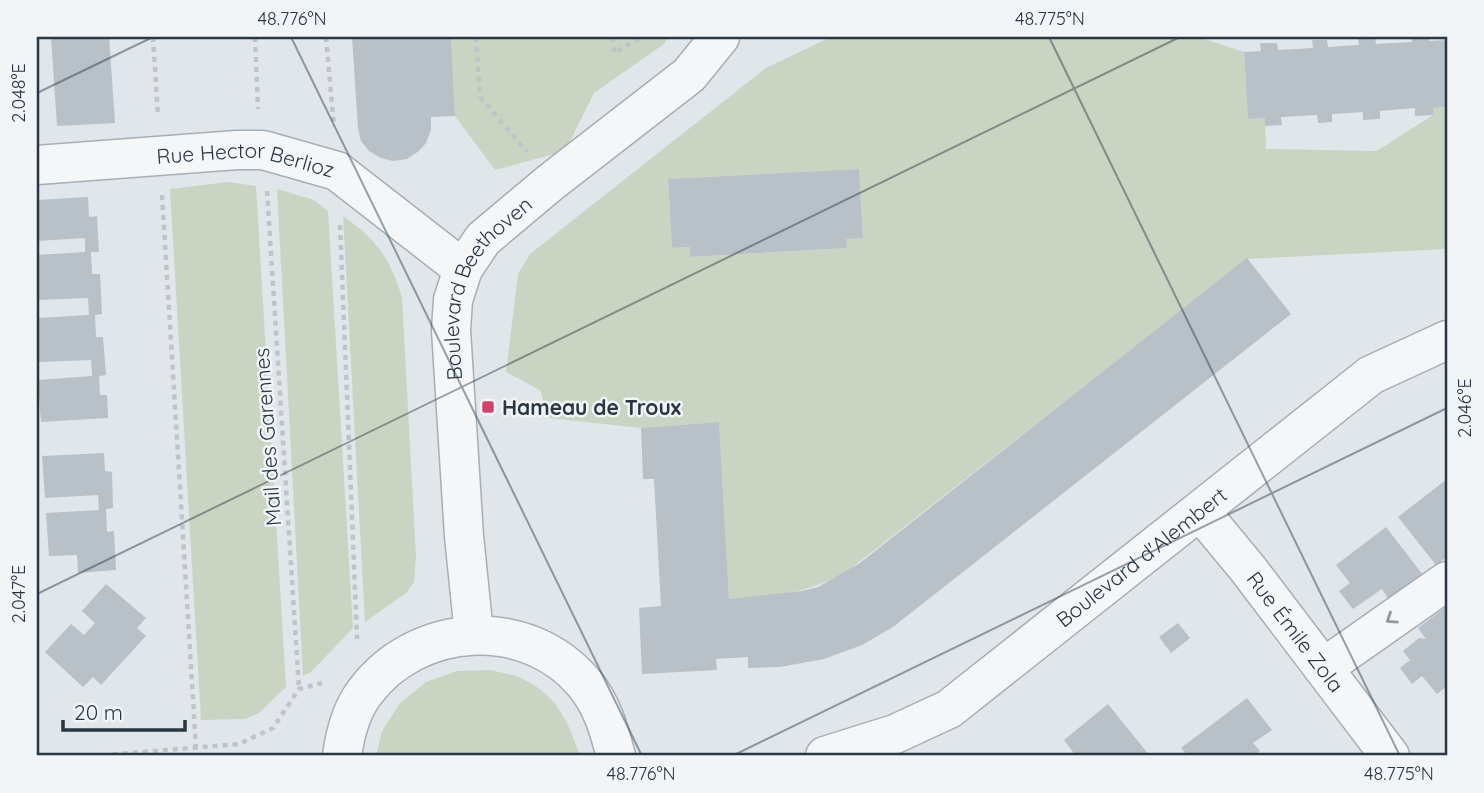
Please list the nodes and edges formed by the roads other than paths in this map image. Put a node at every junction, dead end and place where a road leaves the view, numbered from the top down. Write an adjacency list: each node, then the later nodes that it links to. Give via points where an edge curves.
1 (720, 37): 3 (street, Boulevard Beethoven, via 689,75 483,239)
2 (37, 164): 3 (street, Rue Hector Berlioz, via 263,150 337,172)
3 (463, 269): 7 (street, Boulevard Beethoven, via 453,300 451,330)
4 (1447, 340): 5 (street, Boulevard d'Alembert, via 1371,375)
5 (1200, 511): 8 (street, Rue Émile Zola); 11 (street, Boulevard d'Alembert, via 949,709 895,734)
6 (1447, 581): 8 (street, one-way to 8)
7 (474, 634): 9 (street, via 432,642 394,662 364,692 345,731); 10 (street, via 515,639 553,656 574,674 606,719)
8 (1323, 668): 12 (street, Rue Émile Zola)
9 (342, 756)
10 (616, 756)
11 (825, 756)
12 (1390, 756)

